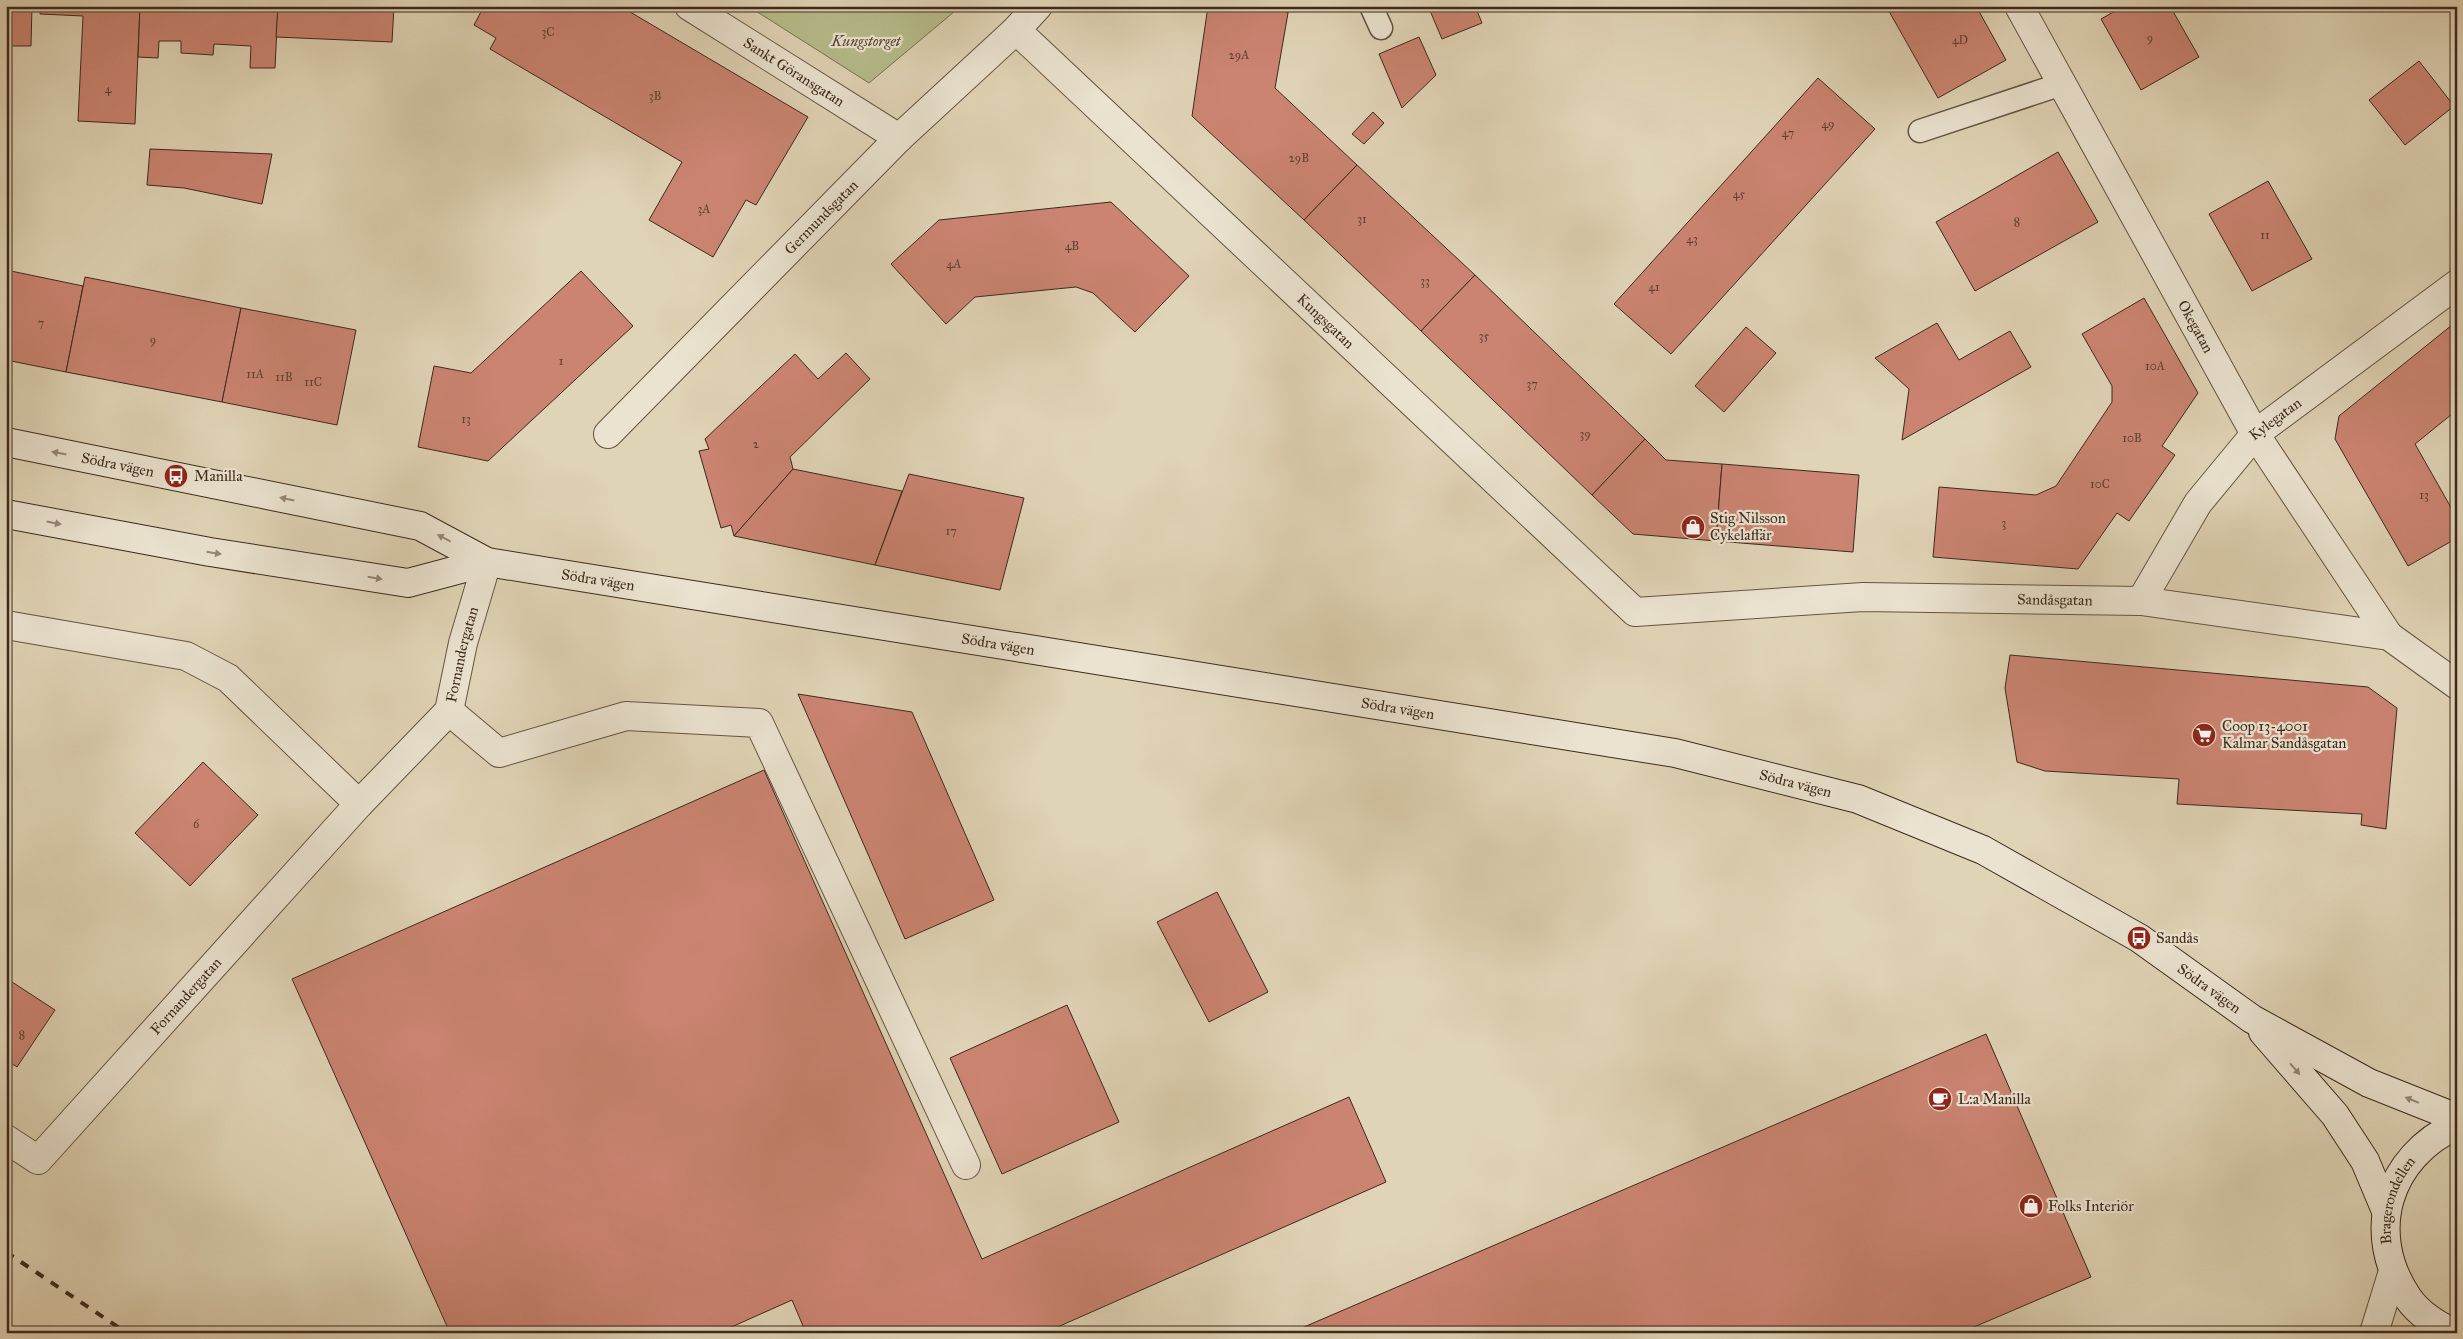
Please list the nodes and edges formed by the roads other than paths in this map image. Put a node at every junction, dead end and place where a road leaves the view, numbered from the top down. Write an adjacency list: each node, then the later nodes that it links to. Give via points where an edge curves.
1 (689, 6): 9 (street, Sankt Göransgatan)
2 (1038, 6): 6 (street, Germundsgatan)
3 (1371, 6): 5 (lane)
4 (2019, 6): 7 (street, Okegatan)
5 (1381, 28)
6 (1016, 30): 9 (street, Germundsgatan); 17 (street, Kungsgatan)
7 (2062, 84): 8 (lane); 12 (street, Okegatan)
8 (1920, 131)
9 (899, 138): 11 (street, Germundsgatan)
10 (2457, 284): 12 (street, Kylegatan)
11 (608, 434)
12 (2255, 434): 16 (street, Kylegatan, via 2198,503); 19 (street, Okegatan)
13 (6, 442): 15 (street, Södra vägen, one-way to 13, via 420,526)
14 (6, 514): 15 (street, Södra vägen, one-way to 15, via 210,552 408,583)
15 (487, 562): 21 (street, Fornandergatan, via 463,643); 23 (street, Södra vägen, via 1675,753 1858,799 1984,850 2068,896 2139,938)
16 (2141, 601): 17 (street, Sandåsgatan, via 1863,597); 19 (street, Sandåsgatan)
17 (1635, 612)
18 (6, 625): 22 (street, via 186,656 228,678)
19 (2389, 636): 20 (street, Sandåsgatan)
20 (2457, 685)
21 (449, 711): 22 (street, Fornandergatan); 27 (street, via 499,753 626,716 759,723)
22 (359, 804): 26 (street, Fornandergatan, via 38,1160)
23 (2252, 1019): 24 (street, Södra vägen, one-way to 23, via 2369,1083); 28 (street, Södra vägen, one-way to 28, via 2335,1115 2365,1162)
24 (2457, 1118)
25 (2457, 1125): 28 (street, Bragerondellen, via 2436,1134 2413,1155 2396,1180)
26 (6, 1139)
27 (966, 1164)
28 (2386, 1210): 29 (street, Bragerondellen, via 2385,1242)
29 (2394, 1271): 30 (street); 31 (street, Bragerondellen, via 2408,1299 2430,1320)
30 (2374, 1333)
31 (2453, 1333)

